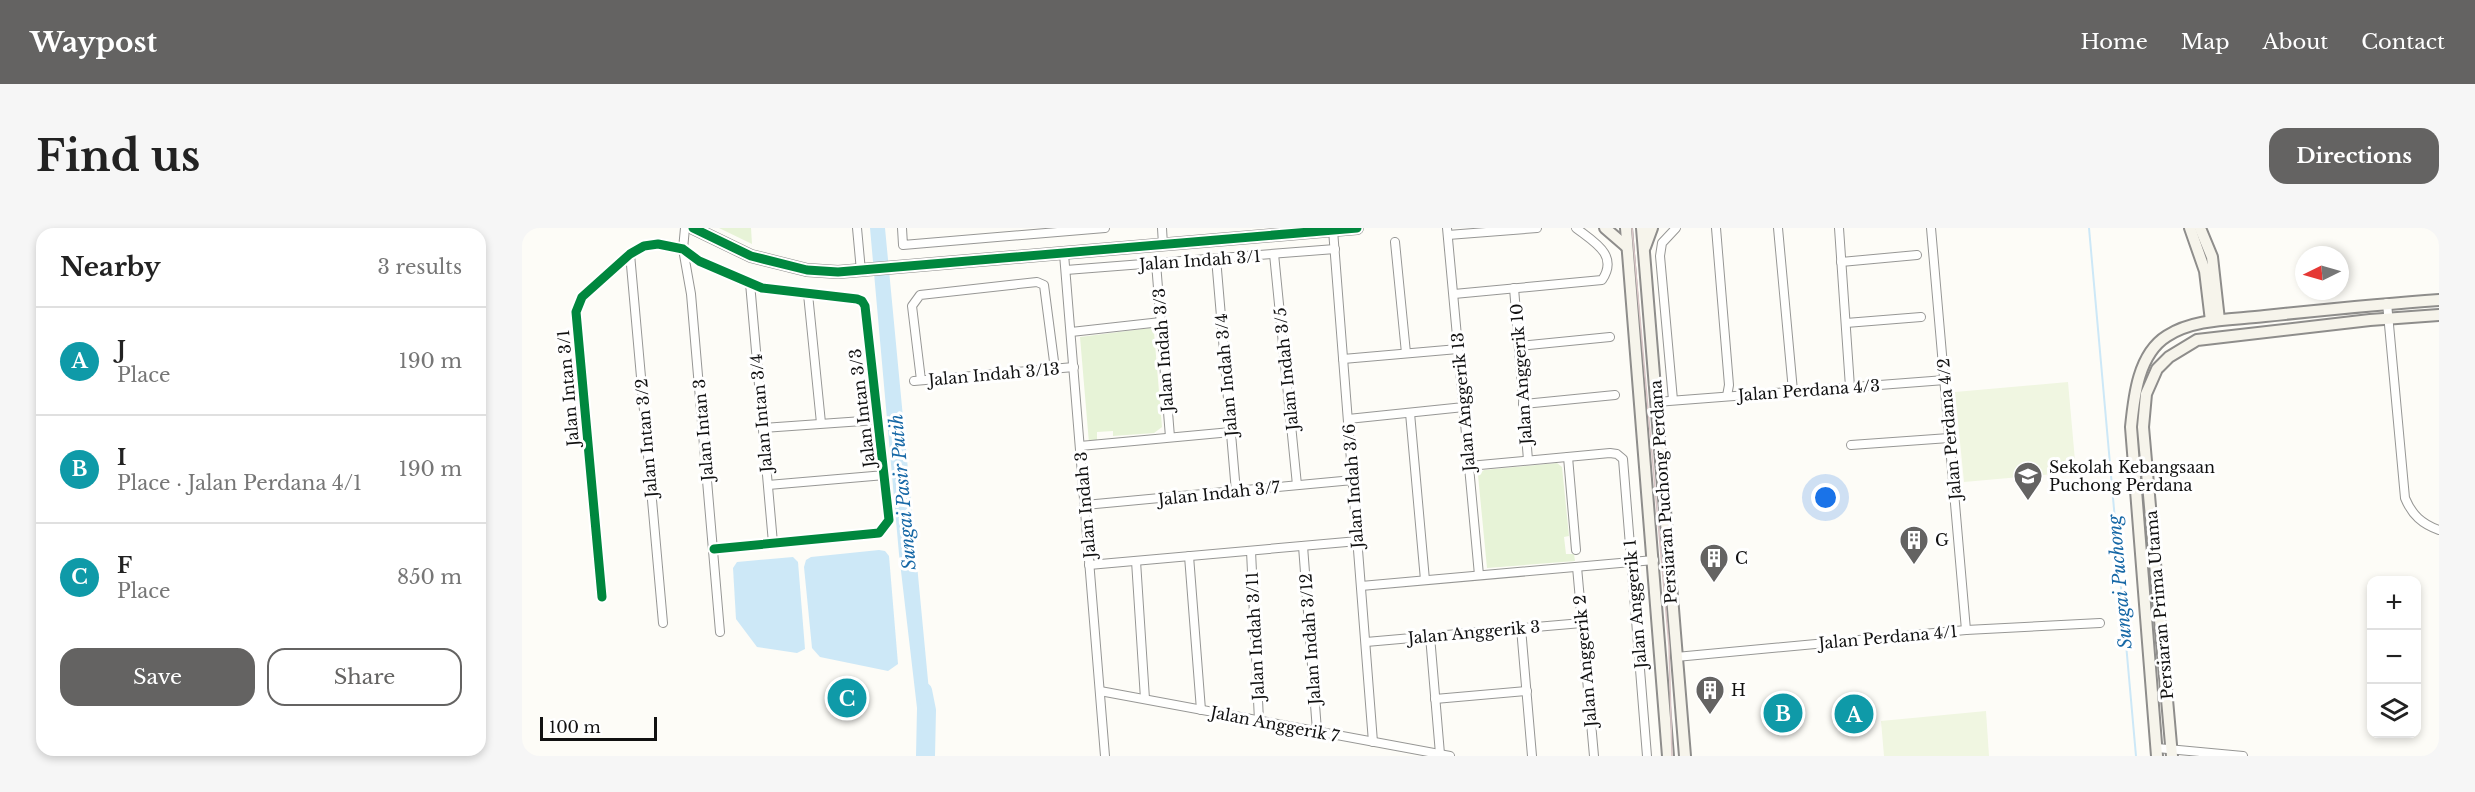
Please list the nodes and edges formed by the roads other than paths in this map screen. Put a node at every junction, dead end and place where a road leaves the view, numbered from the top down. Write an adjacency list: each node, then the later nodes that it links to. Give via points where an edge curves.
1 (685, 228): 27 (street, Jalan Intan 3)
2 (693, 228): 37 (main road, via 751,256 807,270)
3 (857, 228): 37 (street)
4 (902, 228): 21 (street, via 903,245)
5 (1106, 228): 21 (street)
6 (1162, 228): 25 (street)
7 (1357, 228): 22 (main road)
8 (1537, 228): 23 (street)
9 (1576, 228): 40 (street, via 1599,245 1607,257 1608,271 1602,280)
10 (1605, 228): 26 (main road)
11 (1626, 228): 26 (main road, Persiaran Puchong Perdana)
12 (1642, 228): 29 (main road, Persiaran Puchong Perdana)
13 (1652, 228): 29 (main road)
14 (1676, 228): 69 (street, via 1662,243 1660,256)
15 (1716, 228): 68 (street, via 1729,385)
16 (1778, 228): 66 (street)
17 (1839, 228): 35 (street)
18 (1931, 228): 64 (street, Jalan Perdana 4/2)
19 (2190, 228): 44 (main road)
20 (2200, 228): 44 (main road, via 2212,257)
21 (1049, 230)
22 (1333, 230): 25 (main road); 28 (street, Jalan Indah 3/6)
23 (1448, 232): 42 (street, Jalan Anggerik 13)
24 (1395, 242): 60 (street)
25 (1163, 245): 31 (main road)
26 (1627, 247): 100 (main road, Persiaran Puchong Perdana)
27 (683, 249): 30 (street, Jalan Intan 3/1, via 658,244); 39 (street, Jalan Intan 3/3, via 699,261); 96 (street, Jalan Intan 3, via 690,279)
28 (1335, 249): 32 (street, Jalan Indah 3/1); 61 (street, Jalan Indah 3/6)
29 (1644, 252): 70 (main road, Persiaran Puchong Perdana)
30 (630, 254): 108 (street, Jalan Intan 3/1, via 582,297 576,312); 109 (street, Jalan Intan 3/2)
31 (1065, 254): 37 (main road); 38 (street, Jalan Indah 3)
32 (1275, 254): 34 (street, Jalan Indah 3/1); 89 (street, Jalan Indah 3/5)
33 (1917, 255): 35 (street)
34 (1216, 258): 36 (street, Jalan Indah 3/1); 78 (street, Jalan Indah 3/4)
35 (1841, 262): 52 (street)
36 (1156, 263): 38 (street, Jalan Indah 3/1); 50 (street, Jalan Indah 3/3)
37 (866, 270)
38 (1066, 270): 54 (street, Jalan Indah 3)
39 (750, 283): 41 (street, Jalan Intan 3/3); 77 (street, Jalan Intan 3/4)
40 (1514, 288): 42 (street); 58 (street, Jalan Anggerik 10)
41 (808, 294): 75 (street, Jalan Intan 3/3, via 857,299 865,306); 76 (street)
42 (1454, 294): 59 (street, Jalan Anggerik 13)
43 (2439, 300): 45 (main road, Persiaran Prima Utama)
44 (2213, 303): 48 (main road); 51 (main road); 53 (main road)
45 (2387, 303): 48 (main road, Persiaran Prima Utama); 49 (street)
46 (2439, 315): 49 (main road, Persiaran Prima Utama)
47 (1921, 316): 52 (street)
48 (2239, 319): 51 (main road, Persiaran Prima Utama)
49 (2390, 319): 55 (main road, Persiaran Prima Utama); 92 (street, via 2405,498 2415,516)
50 (1161, 322): 54 (street); 79 (street, Jalan Indah 3/3)
51 (2215, 322): 53 (main road, Persiaran Prima Utama); 55 (main road); 57 (main road)
52 (1846, 323): 65 (street)
53 (2190, 327): 126 (main road, Persiaran Prima Utama, via 2166,336 2154,348 2135,390 2131,427)
54 (1071, 332): 62 (street, Jalan Indah 3)
55 (2239, 333): 57 (main road, Persiaran Prima Utama)
56 (1610, 338): 58 (street)
57 (2197, 340): 127 (main road, Persiaran Prima Utama, via 2157,369 2146,394 2144,427)
58 (1519, 346): 71 (street, Jalan Anggerik 10)
59 (1458, 349): 60 (street); 72 (street, Jalan Anggerik 13)
60 (1406, 353): 61 (street)
61 (1343, 359): 74 (street, Jalan Indah 3/6)
62 (1074, 367): 63 (street, Jalan Indah 3/13); 81 (street, Jalan Indah 3)
63 (1055, 369): 63 (street, Jalan Indah 3/13, via 1044,285 1037,282 920,295 912,306 917,381)
64 (1945, 380): 65 (street, Jalan Perdana 4/3); 80 (street, Jalan Perdana 4/2)
65 (1850, 387): 66 (street, Jalan Perdana 4/3)
66 (1794, 391): 68 (street, Jalan Perdana 4/3)
67 (1615, 395): 71 (street)
68 (1726, 396): 69 (street, Jalan Perdana 4/3)
69 (1673, 400): 70 (street, Jalan Perdana 4/3)
70 (1656, 402): 117 (main road, Persiaran Puchong Perdana)
71 (1523, 404): 84 (street, Jalan Anggerik 10)
72 (1464, 407): 73 (street); 85 (street, Jalan Anggerik 13)
73 (1410, 413): 74 (street); 106 (street)
74 (1348, 419): 87 (street, Jalan Indah 3/6)
75 (877, 420): 76 (street); 86 (street, Jalan Intan 3/3)
76 (821, 423): 77 (street)
77 (763, 428): 88 (street, Jalan Intan 3/4)
78 (1231, 432): 79 (street); 90 (street, Jalan Indah 3/4)
79 (1170, 437): 81 (street)
80 (1949, 438): 82 (street); 113 (street, Jalan Perdana 4/2)
81 (1080, 446): 91 (street, Jalan Indah 3)
82 (1851, 446)
83 (1568, 457): 84 (street); 97 (street); 102 (street, Jalan Anggerik 1, via 1617,454 1623,459)
84 (1528, 460): 85 (street)
85 (1469, 466): 105 (street, Jalan Anggerik 13)
86 (885, 475): 88 (street); 94 (street, Jalan Intan 3/3, via 889,520 879,533)
87 (1353, 480): 89 (street, Jalan Indah 3/7); 93 (street, Jalan Indah 3/6)
88 (768, 485): 94 (street, Jalan Intan 3/4)
89 (1297, 485): 90 (street, Jalan Indah 3/7)
90 (1236, 492): 91 (street, Jalan Indah 3/7)
91 (1085, 505): 103 (street, Jalan Indah 3)
92 (2439, 530)
93 (1358, 541): 95 (street); 107 (street, Jalan Indah 3/6)
94 (773, 543): 96 (street, Jalan Intan 3/3)
95 (1303, 546): 98 (street); 124 (street, Jalan Indah 3/12)
96 (714, 549): 114 (street, Jalan Intan 3)
97 (1576, 550)
98 (1251, 551): 99 (street); 123 (street, Jalan Indah 3/11)
99 (1189, 556): 101 (street); 122 (street)
100 (1654, 560): 102 (street); 134 (main road, Persiaran Puchong Perdana)
101 (1136, 561): 103 (street); 120 (street)
102 (1632, 562): 104 (street); 133 (street, Jalan Anggerik 1)
103 (1089, 565): 118 (street, Jalan Indah 3)
104 (1577, 567): 105 (street); 110 (street, Jalan Anggerik 2)
105 (1479, 576): 106 (street)
106 (1425, 580): 107 (street)
107 (1361, 586): 116 (street, Jalan Indah 3/6)
108 (602, 597)
109 (663, 623)
110 (1582, 623): 112 (street, Jalan Anggerik 3); 132 (street, Jalan Anggerik 2)
111 (2100, 623): 113 (street, Jalan Perdana 4/1)
112 (1521, 628): 115 (street, Jalan Anggerik 3); 119 (street)
113 (1966, 630): 117 (street, Jalan Perdana 4/1)
114 (720, 632)
115 (1430, 636): 116 (street, Jalan Anggerik 3); 121 (street)
116 (1366, 642): 125 (street, Jalan Indah 3/6)
117 (1676, 657): 135 (main road, Persiaran Puchong Perdana)
118 (1100, 691): 120 (street, Jalan Anggerik 7); 129 (street, Jalan Indah 3)
119 (1527, 691): 121 (street); 131 (street)
120 (1145, 699): 122 (street, Jalan Anggerik 7)
121 (1435, 699): 128 (street)
122 (1201, 710): 123 (street, Jalan Anggerik 7)
123 (1259, 721): 124 (street, Jalan Anggerik 7)
124 (1317, 732): 125 (street, Jalan Anggerik 7)
125 (1373, 742): 128 (street, Jalan Anggerik 7)
126 (2157, 752): 127 (street)
127 (2171, 753): 136 (street)
128 (1440, 754): 130 (street, Jalan Anggerik 7)
129 (1105, 756)
130 (1450, 756)
131 (1532, 756)
132 (1594, 756)
133 (1647, 756)
134 (1668, 756)
135 (1685, 756)
136 (2243, 756)

